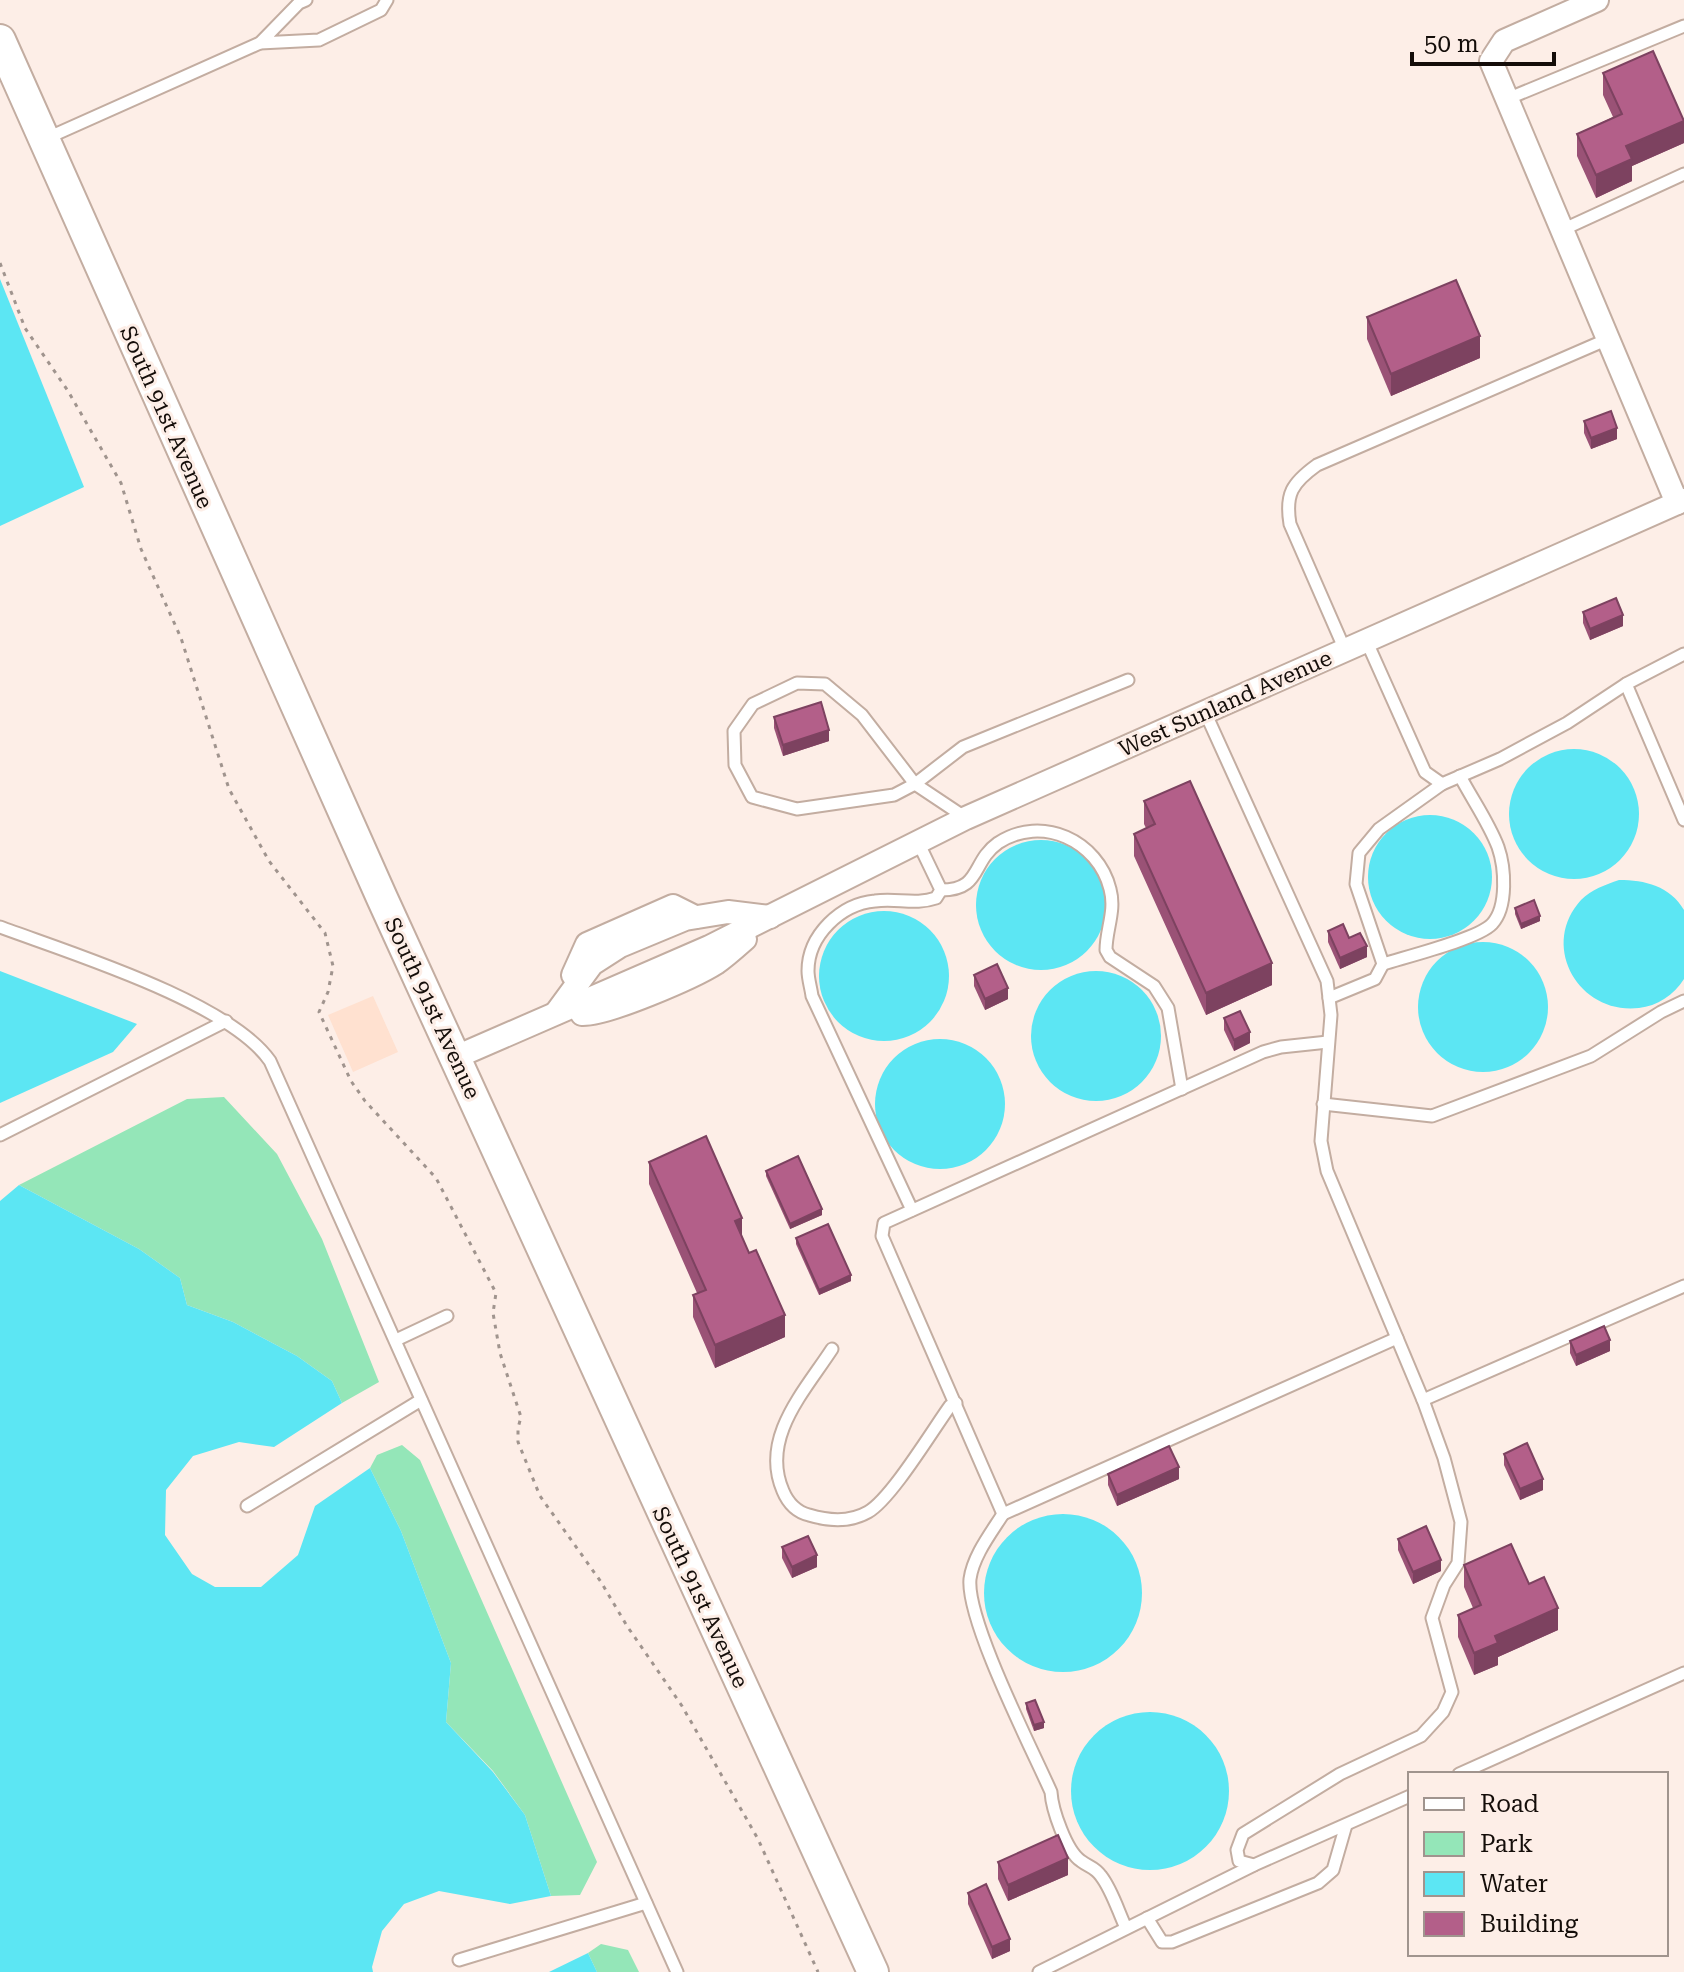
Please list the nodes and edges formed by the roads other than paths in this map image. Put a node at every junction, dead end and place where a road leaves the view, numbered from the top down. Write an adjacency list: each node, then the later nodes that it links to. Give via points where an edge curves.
1 (306, 0): 6 (lane)
2 (387, 0): 6 (lane, via 381,10 319,40)
3 (1597, 0): 7 (street, via 1504,41 1491,61)
4 (1684, 26): 7 (lane)
5 (0, 40): 8 (main road, South 91st Avenue)
6 (260, 43): 8 (lane)
7 (1507, 99): 10 (street)
8 (43, 140): 34 (main road, South 91st Avenue)
9 (1684, 174): 10 (lane)
10 (1562, 230): 11 (street)
11 (1608, 339): 12 (street); 14 (lane, via 1302,475 1287,504 1290,524)
12 (1681, 502): 13 (street, West Sunland Avenue)
13 (1366, 640): 14 (street, West Sunland Avenue); 21 (lane, via 1425,772)
14 (1345, 650): 18 (street, West Sunland Avenue)
15 (1684, 654): 17 (lane)
16 (1128, 680): 20 (lane, via 963,747)
17 (1626, 684): 19 (lane, via 1567,723); 23 (lane)
18 (1205, 712): 22 (street, West Sunland Avenue); 29 (lane, via 1327,981)
19 (1460, 776): 21 (lane); 28 (lane, via 1498,847 1502,905 1492,925)
20 (915, 784): 20 (lane, via 862,715 825,684 797,683 753,704 734,731 735,765 752,797 797,809 894,795); 22 (lane)
21 (1442, 784): 28 (lane, via 1379,829 1359,853 1356,884)
22 (966, 818): 24 (street, West Sunland Avenue)
23 (1684, 820)
24 (918, 842): 25 (lane); 26 (street, West Sunland Avenue)
25 (941, 890): 35 (lane, via 966,885 991,848 1015,835 1052,832 1078,843 1102,868 1111,890 1113,917 1106,950 1154,986 1168,1008); 38 (lane, via 924,903 877,900 852,905 828,923 808,969 812,996)
26 (770, 917): 31 (street, West Sunland Avenue, via 716,963 684,978 591,1014); 31 (street, West Sunland Avenue, via 728,912 685,919 604,955)
27 (0, 927): 32 (lane, via 128,975)
28 (1383, 964): 29 (lane, via 1375,979)
29 (1329, 998): 33 (lane)
30 (1684, 1001): 36 (lane, via 1591,1056 1432,1116)
31 (556, 1013): 34 (street, West Sunland Avenue)
32 (226, 1021): 37 (lane); 42 (lane, via 260,1046 270,1061)
33 (1328, 1042): 35 (lane, via 1263,1052); 36 (lane)
34 (456, 1057): 59 (main road, South 91st Avenue)
35 (1182, 1089): 38 (lane)
36 (1323, 1104): 41 (lane, via 1321,1141 1327,1171)
37 (0, 1135)
38 (912, 1210): 46 (lane, via 884,1223 882,1236)
39 (1684, 1286): 45 (lane)
40 (447, 1316): 42 (lane)
41 (1397, 1338): 45 (lane); 48 (lane)
42 (396, 1340): 44 (lane)
43 (832, 1349): 46 (lane, via 785,1422 775,1452 777,1477 801,1513 838,1521 870,1512)
44 (421, 1400): 47 (lane); 54 (lane)
45 (1423, 1400): 53 (lane, via 1461,1522 1458,1563 1432,1618 1452,1692 1443,1712 1421,1736 1340,1774 1243,1834 1239,1861)
46 (956, 1403): 48 (lane)
47 (247, 1506)
48 (1003, 1514): 56 (lane, via 981,1549 970,1580 973,1603 1051,1792 1052,1809 1073,1853 1104,1879)
49 (1684, 1673): 50 (lane)
50 (1463, 1772)
51 (1408, 1797): 52 (lane)
52 (1346, 1825): 53 (lane); 55 (lane, via 1333,1870 1318,1883 1172,1942 1162,1942)
53 (1254, 1865): 55 (lane)
54 (646, 1903): 57 (lane); 58 (lane)
55 (1147, 1918): 56 (lane)
56 (1126, 1928): 60 (lane)
57 (459, 1960)
58 (677, 1972)
59 (873, 1972)
60 (1039, 1972)

